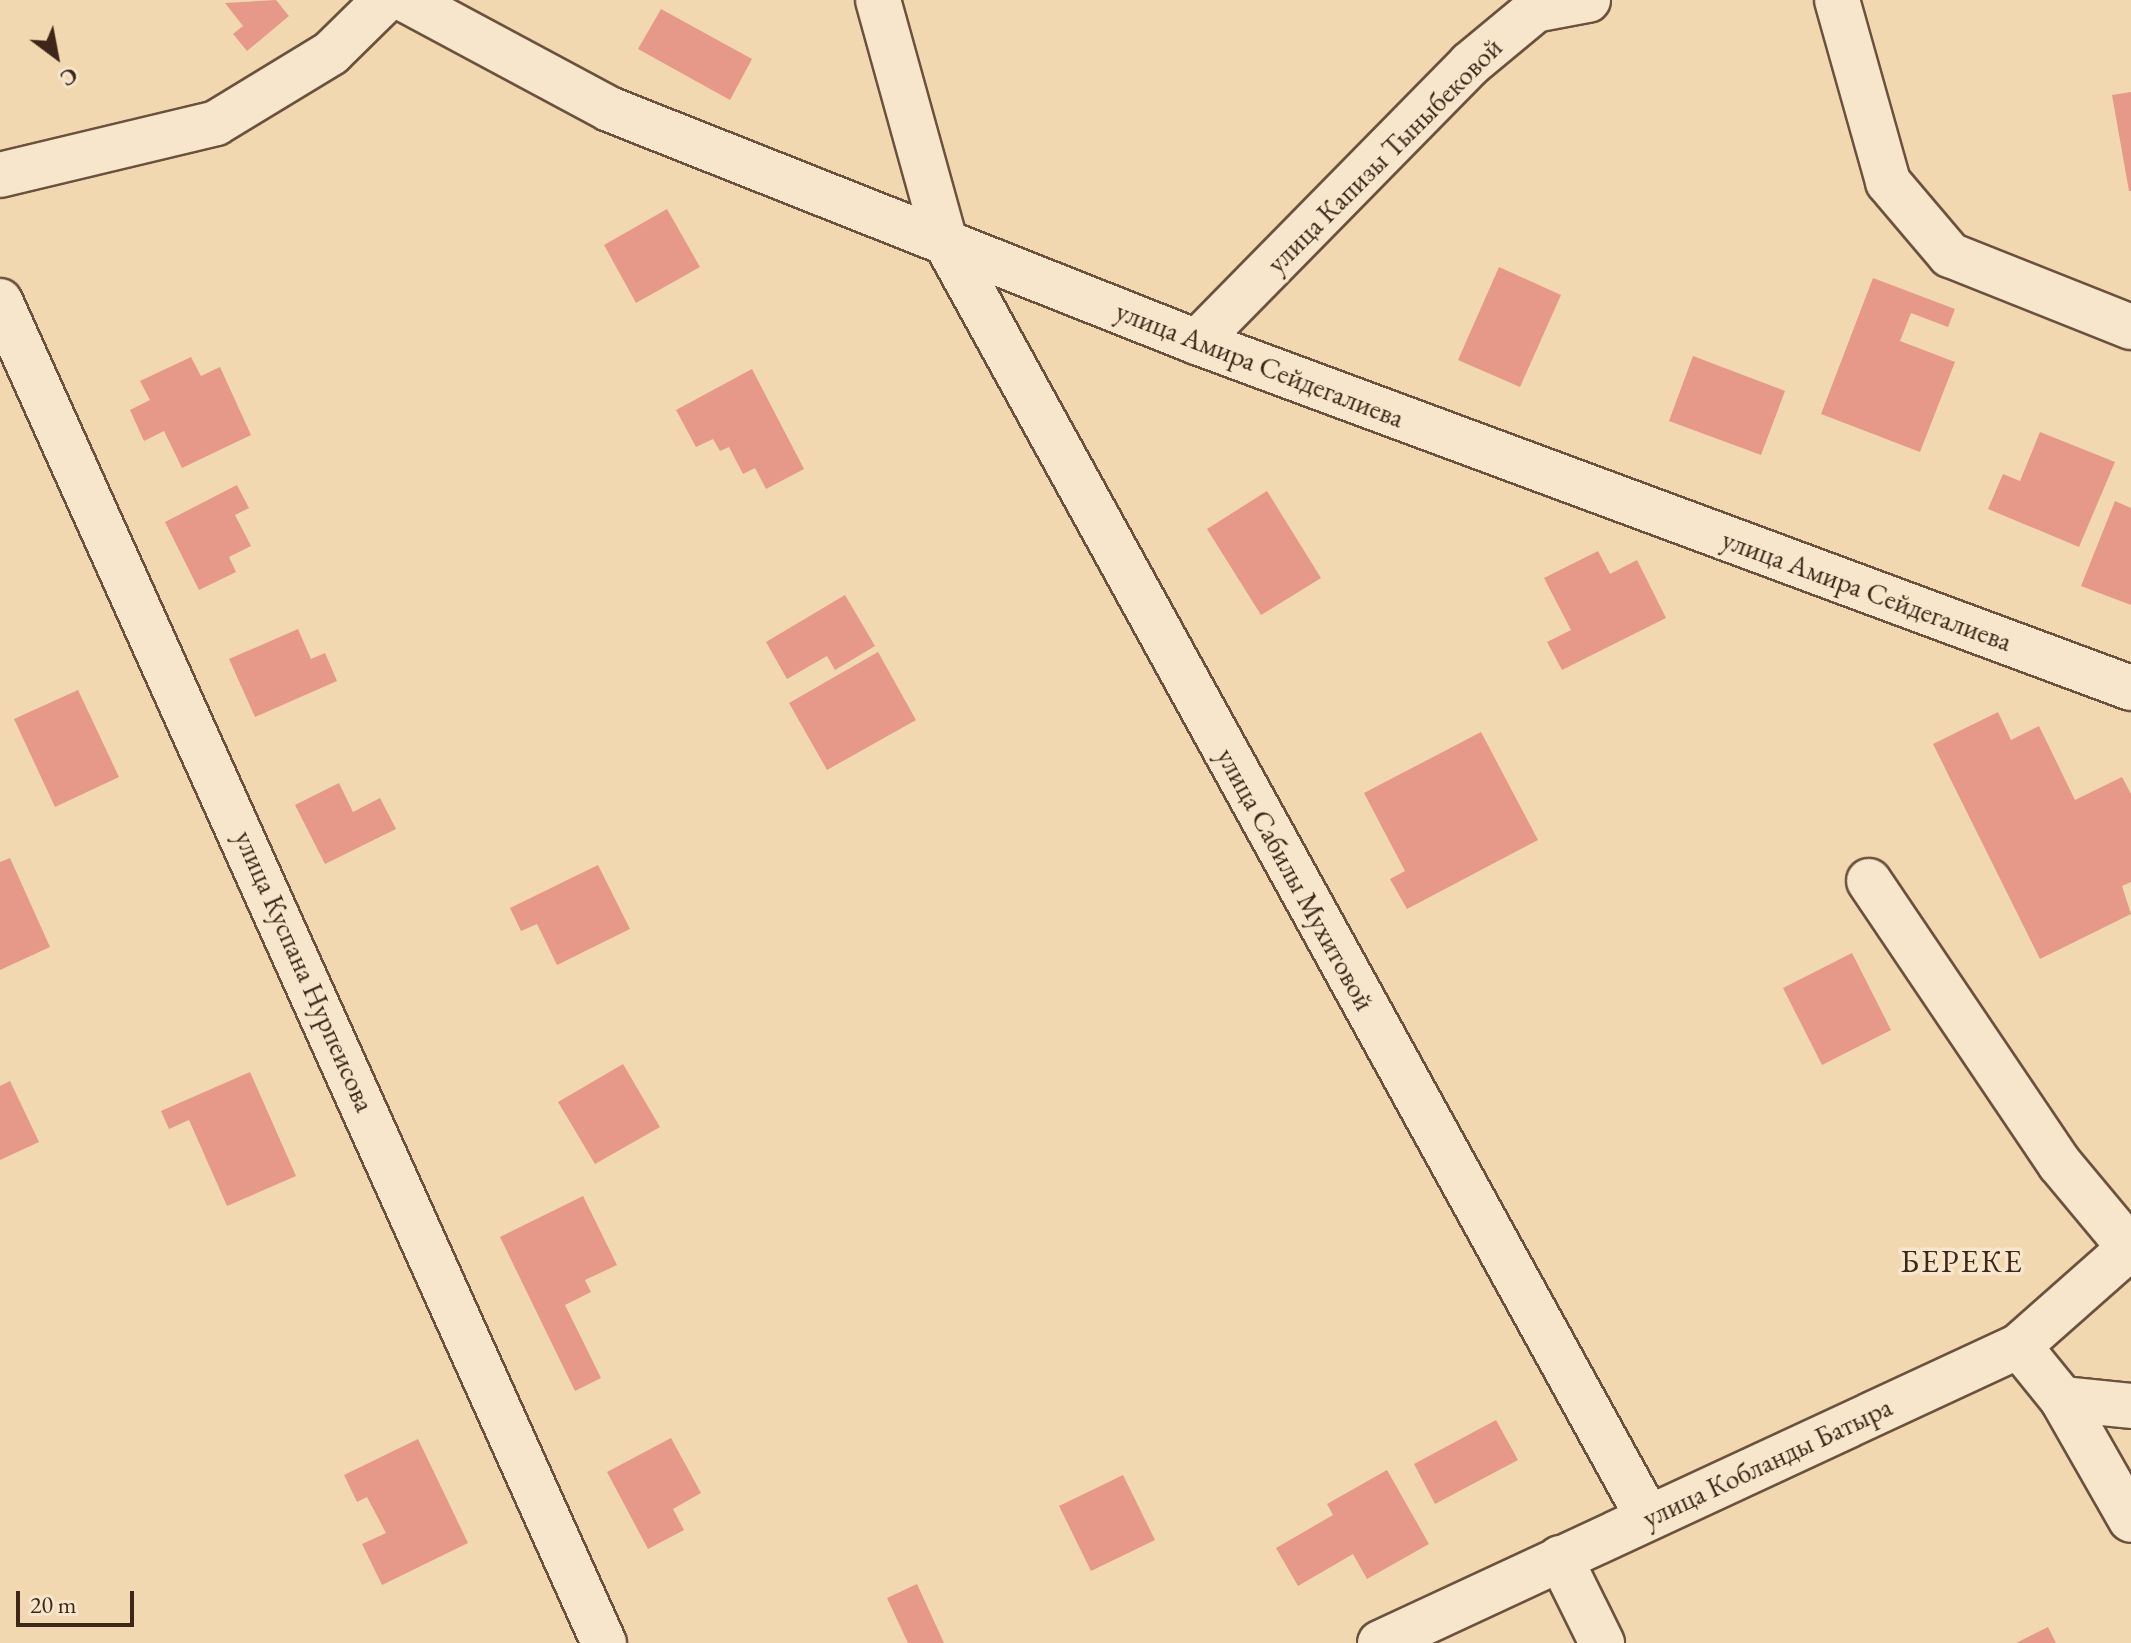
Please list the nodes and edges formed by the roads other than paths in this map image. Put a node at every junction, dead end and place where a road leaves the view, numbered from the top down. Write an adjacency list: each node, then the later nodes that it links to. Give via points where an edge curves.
1 (385, 0): 6 (street, via 331,53 216,123)
2 (406, 0): 7 (street, улица Амира Сейдегалиева, via 609,109)
3 (878, 0): 7 (street, улица Сабилы Мухитовой)
4 (1588, 0): 10 (street, улица Капизы Тыныбековой, via 1535,10 1470,64)
5 (1837, 0): 9 (street, via 1888,182 1950,255)
6 (0, 175)
7 (945, 241): 10 (street, улица Амира Сейдегалиева); 17 (street, улица Сабилы Мухитовой)
8 (0, 301): 20 (street, улица Куспана Нурпеисова)
9 (2131, 327)
10 (1197, 342): 11 (street, улица Амира Сейдегалиева)
11 (2131, 688)
12 (1869, 881): 13 (street, via 2060,1164)
13 (2130, 1247): 14 (street, улица Кобланды Батыра)
14 (2019, 1346): 15 (street); 17 (street, улица Кобланды Батыра)
15 (2062, 1399): 16 (street); 18 (street)
16 (2131, 1406)
17 (1647, 1516): 19 (street, улица Кобланды Батыра)
18 (2131, 1520)
19 (1560, 1558): 21 (street, улица Кобланды Батыра); 22 (street)
20 (604, 1643)
21 (1380, 1643)
22 (1602, 1643)

